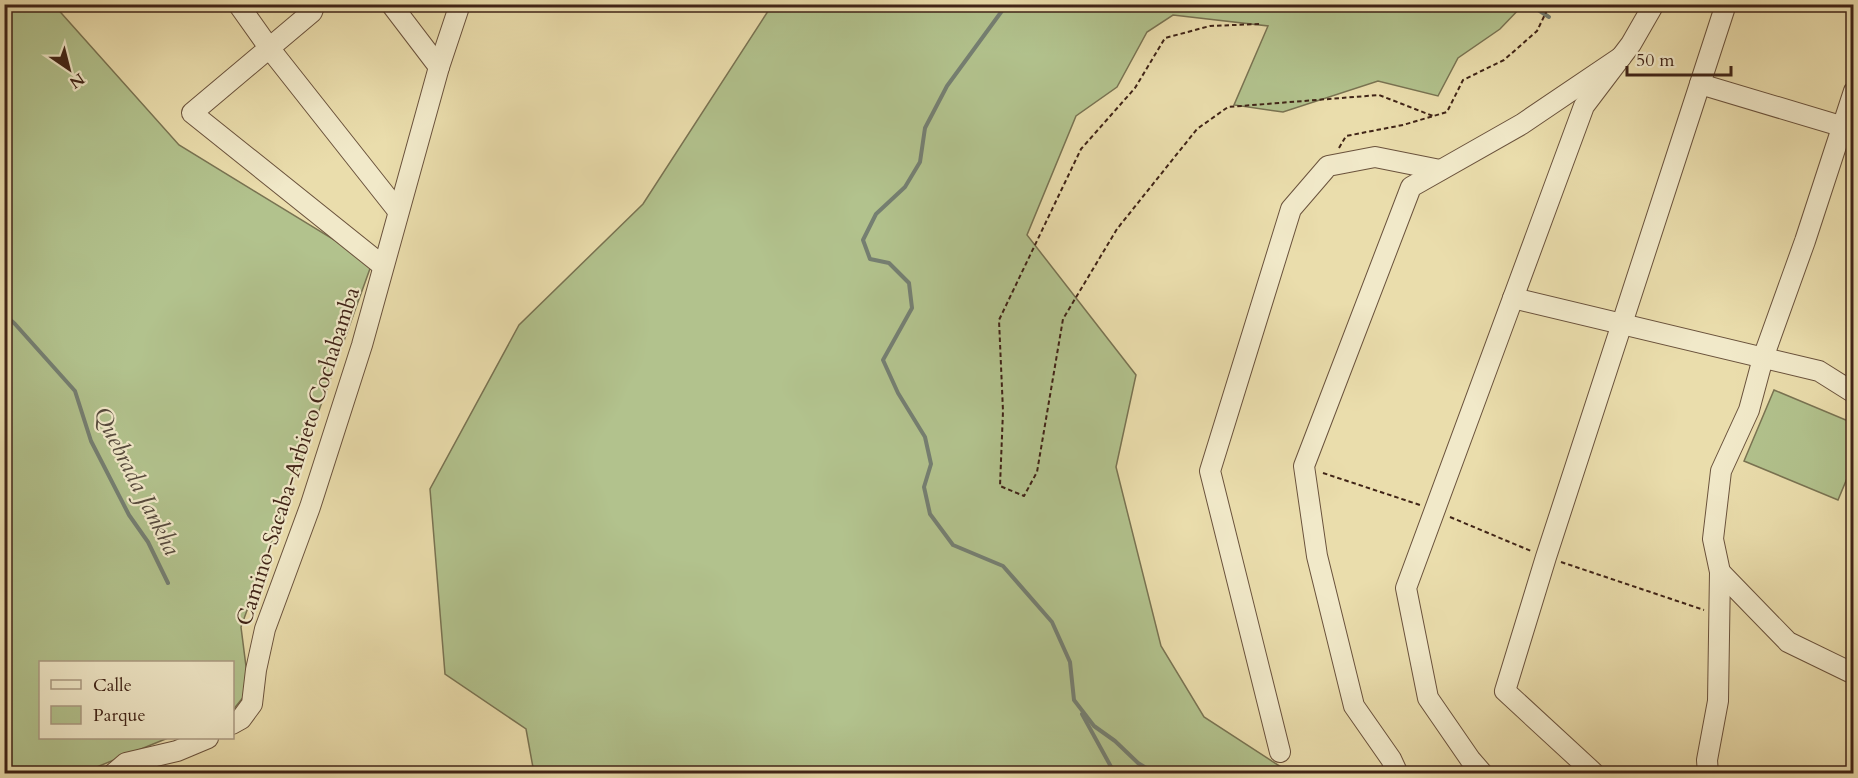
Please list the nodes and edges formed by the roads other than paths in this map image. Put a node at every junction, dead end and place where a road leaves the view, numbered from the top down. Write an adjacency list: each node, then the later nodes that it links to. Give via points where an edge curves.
1 (238, 4): 7 (street)
2 (315, 4): 7 (street, via 312,12)
3 (391, 4): 9 (street)
4 (460, 4): 9 (street, Camino-Sacaba-Arbieto Cochabamba)
5 (1654, 4): 8 (street)
6 (1726, 4): 10 (street)
7 (270, 49): 14 (street); 15 (street, via 192,113)
8 (1621, 57): 13 (street, via 1522,123); 16 (street, via 1584,106)
9 (439, 67): 14 (street, Camino-Sacaba-Arbieto Cochabamba)
10 (1700, 84): 12 (street); 17 (street)
11 (1854, 91): 12 (street)
12 (1847, 128): 18 (street)
13 (1440, 170): 24 (street, via 1375,156 1328,166 1291,209 1210,471); 26 (street, via 1411,187 1304,466 1317,556 1354,706)
14 (398, 211): 15 (street, Camino-Sacaba-Arbieto Cochabamba)
15 (383, 266): 22 (street, Camino-Sacaba-Arbieto Cochabamba, via 338,422 265,629 252,704)
16 (1513, 298): 17 (street); 27 (street, via 1406,588 1428,698)
17 (1622, 324): 18 (street); 28 (street, via 1505,691)
18 (1763, 358): 19 (street, via 1819,371); 20 (street, via 1749,410 1721,471 1713,539)
19 (1854, 393)
20 (1720, 572): 21 (street, via 1788,642); 29 (street, via 1718,701)
21 (1854, 674)
22 (234, 723)
23 (206, 739): 25 (street, via 177,751 126,763)
24 (1280, 752)
25 (113, 774)
26 (1398, 774)
27 (1483, 774)
28 (1595, 774)
29 (1708, 774)

